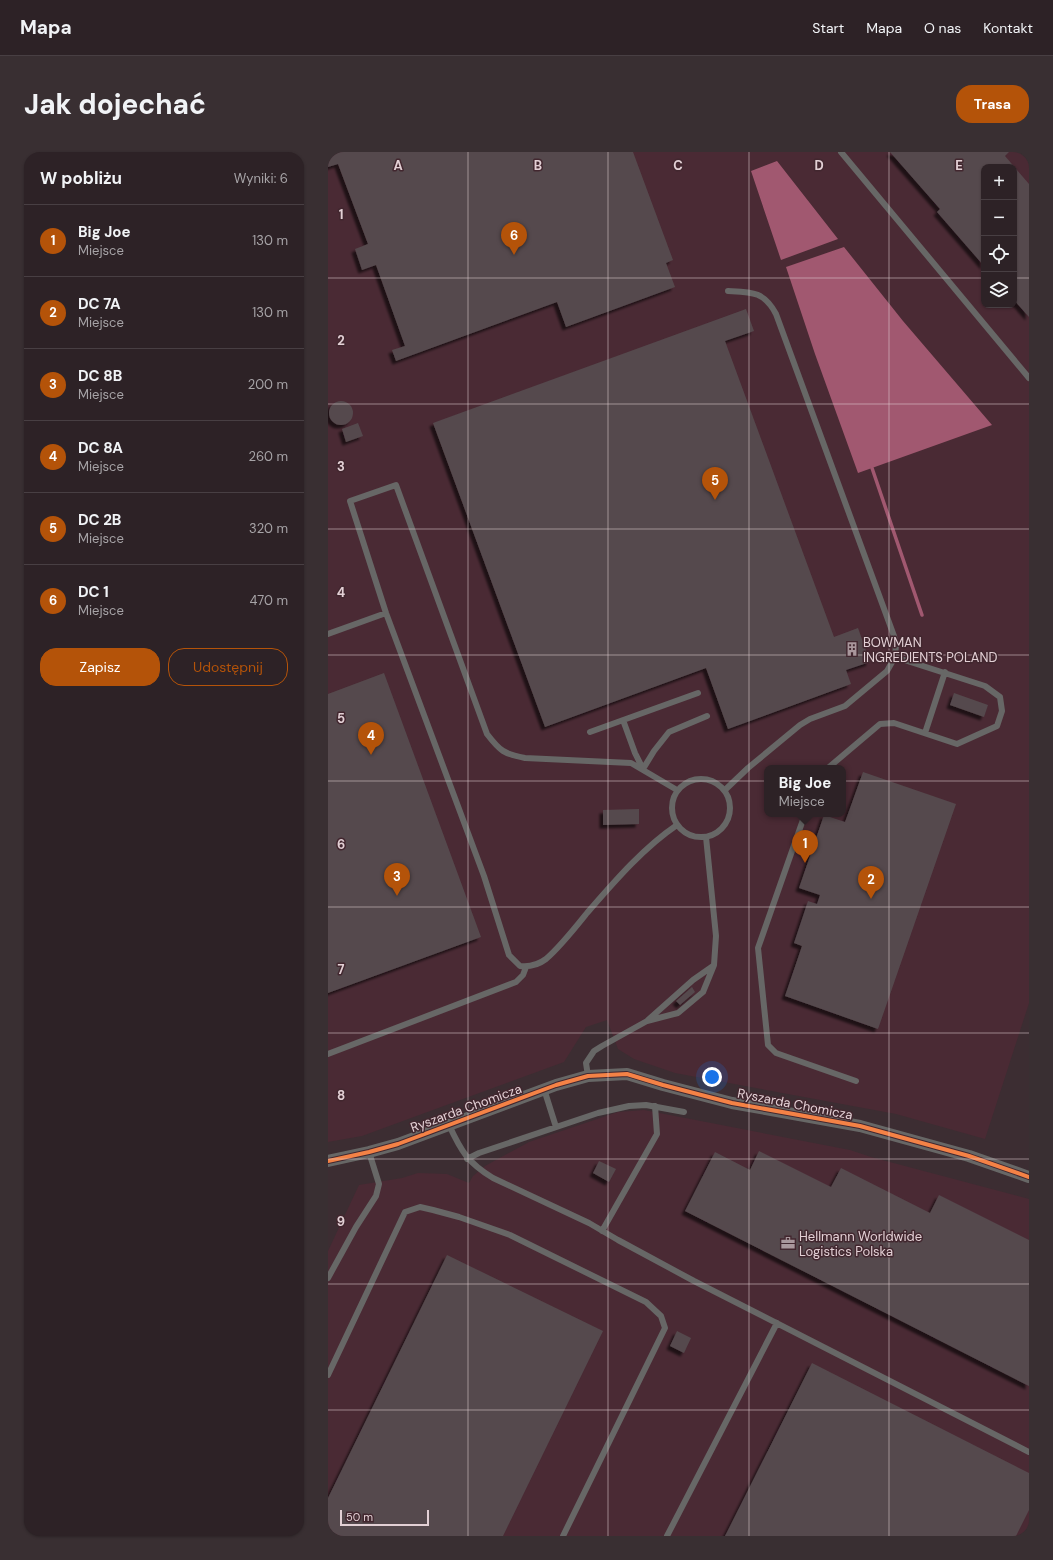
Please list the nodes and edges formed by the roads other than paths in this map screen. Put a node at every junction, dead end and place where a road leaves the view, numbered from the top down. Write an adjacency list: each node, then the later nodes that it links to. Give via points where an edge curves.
1 (841, 152): 3 (lane)
2 (728, 291): 6 (lane, via 763,296 776,314 894,636)
3 (1029, 378)
4 (386, 613): 5 (lane); 14 (lane, via 350,501 396,485 487,734 498,748 525,758 631,763); 21 (lane, via 484,876 510,955 520,966)
5 (328, 634)
6 (895, 657): 7 (lane); 16 (lane, via 887,671 845,706 800,725 748,768)
7 (945, 672): 12 (lane); 12 (lane, via 985,686 1000,697 1002,711 997,726 957,744)
8 (698, 693): 10 (lane)
9 (707, 716): 14 (lane, via 669,732)
10 (623, 720): 11 (lane); 14 (lane)
11 (590, 732)
12 (924, 733): 13 (lane, via 894,723 880,724)
13 (832, 765)
14 (643, 769): 15 (lane)
15 (677, 790): 16 (lane, via 684,783 703,778 713,780); 18 (lane, via 672,808)
16 (726, 790): 19 (lane, via 731,803 728,822 722,830)
17 (804, 817): 25 (lane, via 758,948 768,1045 776,1053)
18 (677, 826): 19 (lane, via 685,833); 21 (lane, via 652,845 610,887 545,959)
19 (706, 837): 20 (lane, via 716,936)
20 (714, 965): 22 (lane); 22 (lane, via 702,992 678,1013)
21 (526, 967): 23 (lane, via 516,982)
22 (647, 1021): 24 (lane, via 594,1051 586,1063)
23 (328, 1054)
24 (588, 1076): 26 (street, Ryszarda Chomicza); 34 (street, Ryszarda Chomicza, via 627,1074 732,1103 860,1126 969,1156)
25 (856, 1081)
26 (544, 1089): 29 (street, Ryszarda Chomicza); 30 (lane)
27 (655, 1106): 28 (lane); 30 (lane, via 629,1106); 35 (lane, via 657,1134)
28 (684, 1112)
29 (449, 1125): 31 (street, Ryszarda Chomicza); 32 (lane)
30 (556, 1127): 32 (lane)
31 (369, 1152): 33 (street, Ryszarda Chomicza); 36 (lane, via 380,1184 376,1196)
32 (467, 1159): 35 (lane, via 493,1178)
33 (328, 1161)
34 (1029, 1177)
35 (602, 1231): 37 (lane)
36 (328, 1278)
37 (777, 1323): 40 (lane); 42 (lane)
38 (330, 1366): 39 (lane); 41 (lane, via 405,1212 420,1208 459,1217 510,1235 646,1302 661,1316 665,1328)
39 (328, 1375)
40 (1029, 1452)
41 (563, 1536)
42 (667, 1536)

